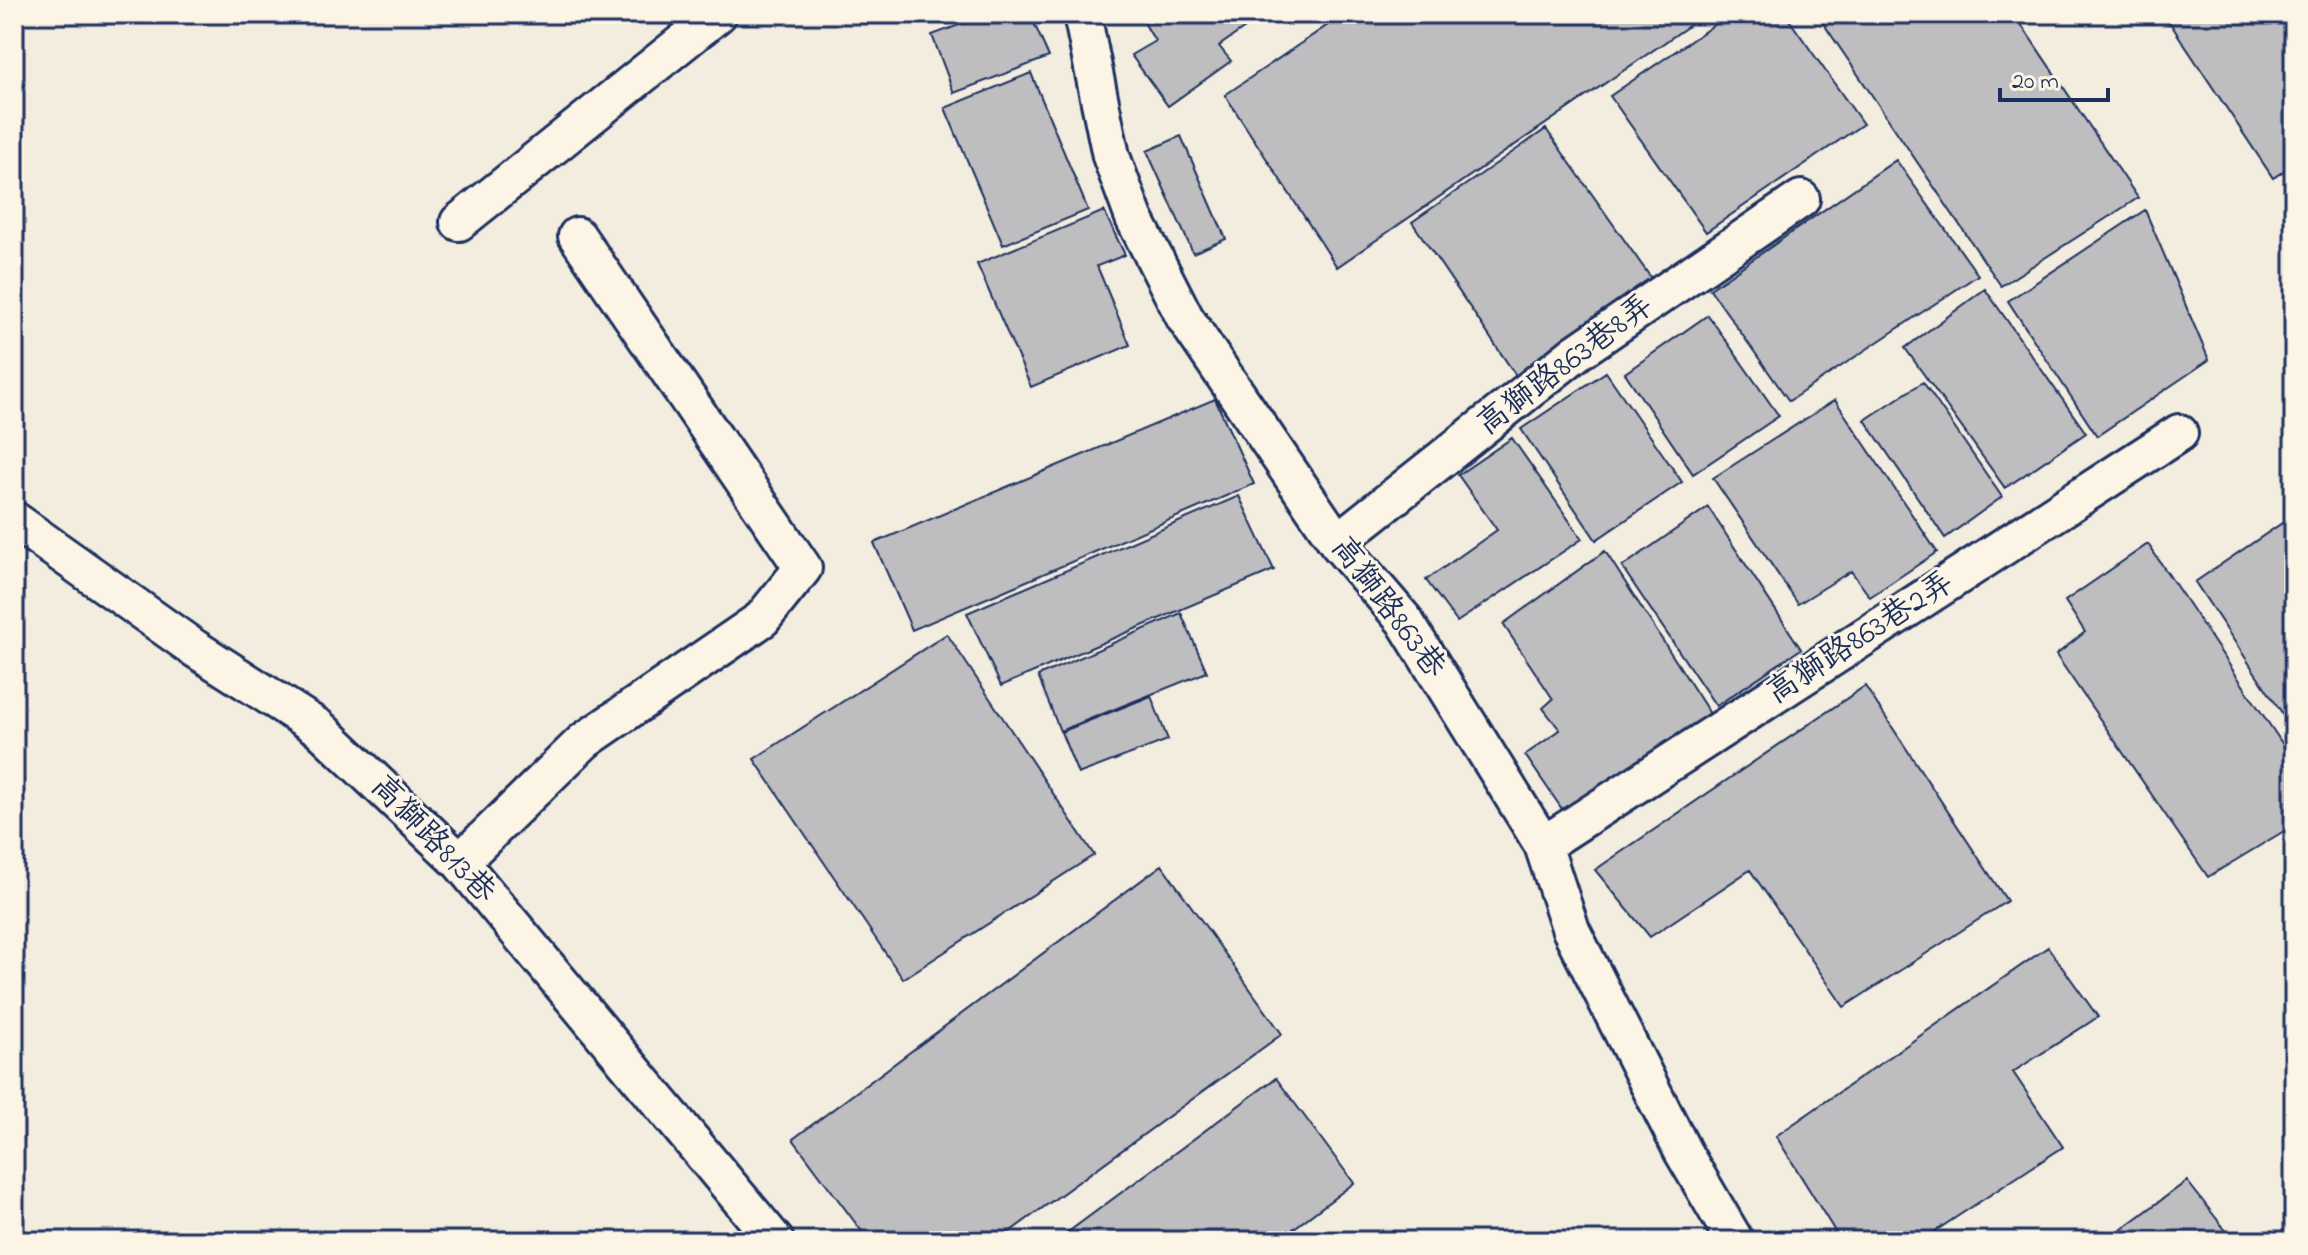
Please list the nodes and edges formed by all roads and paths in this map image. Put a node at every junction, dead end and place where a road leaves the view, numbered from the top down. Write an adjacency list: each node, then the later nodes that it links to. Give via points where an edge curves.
1 (718, 14): 4 (street)
2 (1082, 14): 8 (street, 高獅路863巷, via 1111,156 1134,218 1185,318)
3 (1801, 199): 8 (street, 高獅路863巷8弄, via 1576,353)
4 (459, 222)
5 (577, 236): 10 (street, via 803,568 762,619 584,741)
6 (2179, 433): 9 (street, 高獅路863巷2弄)
7 (14, 520): 10 (street, 高獅路813巷, via 194,648 319,728)
8 (1337, 542): 9 (street, 高獅路863巷, via 1404,620)
9 (1543, 845): 12 (street, 高獅路863巷, via 1571,930 1683,1152)
10 (460, 862): 11 (street, 高獅路813巷)
11 (775, 1241)
12 (1735, 1241)

